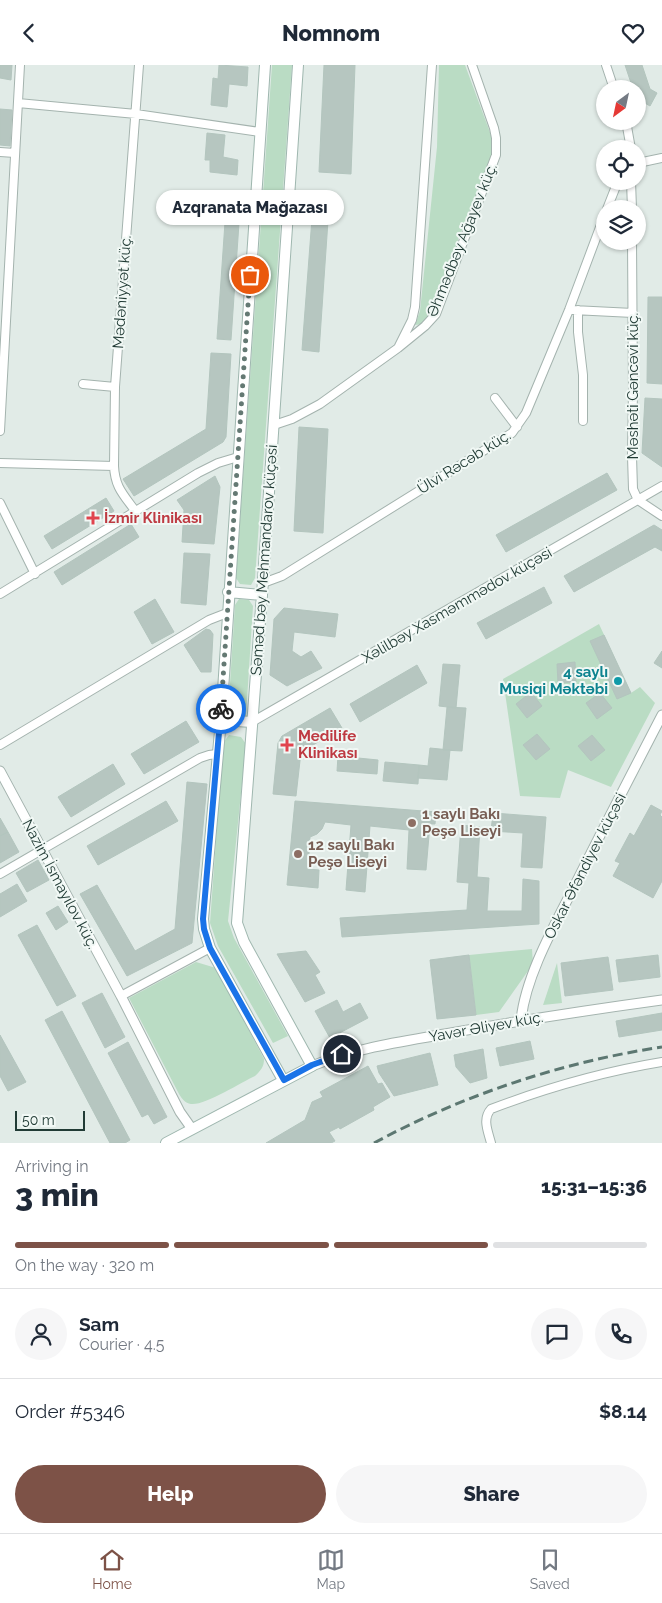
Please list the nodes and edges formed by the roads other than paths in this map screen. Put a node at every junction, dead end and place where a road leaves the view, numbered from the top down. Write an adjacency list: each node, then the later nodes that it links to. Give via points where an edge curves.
1 (20, 65): 9 (street)
2 (139, 65): 10 (street, Mədəniyyət küç.)
3 (265, 65): 11 (main road)
4 (298, 65): 25 (main road, Səməd bəy Mehmandarov küçəsi)
5 (432, 65): 20 (street, via 415,307)
6 (472, 65): 20 (street, Əhmədbəy Ağayev küç., via 494,128 496,155 436,313 426,326)
7 (606, 65): 8 (street)
8 (611, 80)
9 (18, 103): 10 (street); 13 (street)
10 (136, 114): 11 (street); 22 (street, Mədəniyyət küç.)
11 (260, 132): 28 (main road)
12 (0, 152): 13 (street)
13 (15, 153): 27 (street)
14 (662, 158): 15 (street)
15 (646, 161)
16 (596, 241): 18 (street, Ülvi Rəcəb küç.)
17 (632, 250): 19 (street, Məshəti Gəncəvi küç.)
18 (574, 310): 19 (street); 24 (street, via 583,375); 26 (street, Ülvi Rəcəb küç.)
19 (633, 313): 32 (street, Məshəti Gəncəvi küç., via 632,456 633,489)
20 (398, 348): 25 (street, Əhmədbəy Ağayev küç., via 304,413)
21 (83, 384): 22 (street)
22 (115, 387): 30 (street, Mədəniyyət küç.)
23 (495, 398): 26 (street)
24 (583, 421)
25 (274, 425): 37 (main road, Səməd bəy Mehmandarov küçəsi)
26 (518, 427): 37 (street, Ülvi Rəcəb küç., via 501,441 282,576)
27 (0, 431)
28 (238, 457): 34 (street, via 198,473); 38 (main road)
29 (0, 463): 30 (street)
30 (114, 466): 34 (street, Mədəniyyət küç., via 118,487)
31 (662, 486): 32 (street, Xəlilbəy Xasməmmədov küçəsi)
32 (638, 500): 35 (street); 44 (street, Xəlilbəy Xasməmmədov küçəsi)
33 (0, 503): 36 (street)
34 (136, 512): 36 (street)
35 (662, 516)
36 (35, 574): 39 (street)
37 (263, 583): 40 (main road, Səməd bəy Mehmandarov küçəsi)
38 (228, 591): 40 (main road); 41 (main road)
39 (0, 594)
40 (262, 595): 44 (main road, Səməd bəy Mehmandarov küçəsi)
41 (227, 613): 43 (main road); 45 (street)
42 (662, 716): 53 (street, Oskar Əfəndiyev küçəsi, via 563,908 527,989)
43 (221, 720): 44 (main road); 46 (main road)
44 (252, 722): 55 (main road, Səməd bəy Mehmandarov küçəsi, via 237,923 244,942)
45 (0, 745)
46 (218, 754): 48 (street, via 200,758); 50 (main road, via 203,919)
47 (0, 771): 48 (street, Nazim İsmayılov küç.)
48 (41, 849): 49 (street); 51 (street, Nazim İsmayılov küç.)
49 (0, 874)
50 (210, 948): 51 (street); 56 (main road)
51 (121, 996): 57 (street, Nazim İsmayılov küç., via 180,1112)
52 (662, 1000): 53 (street, Yavər Əliyev küç.)
53 (521, 1021): 55 (street, Yavər Əliyev küç., via 384,1044)
54 (662, 1062): 59 (street, via 585,1077 491,1109 485,1119)
55 (312, 1065): 56 (main road)
56 (284, 1080): 57 (main road)
57 (192, 1129): 58 (main road)
58 (166, 1143)
59 (491, 1143)

